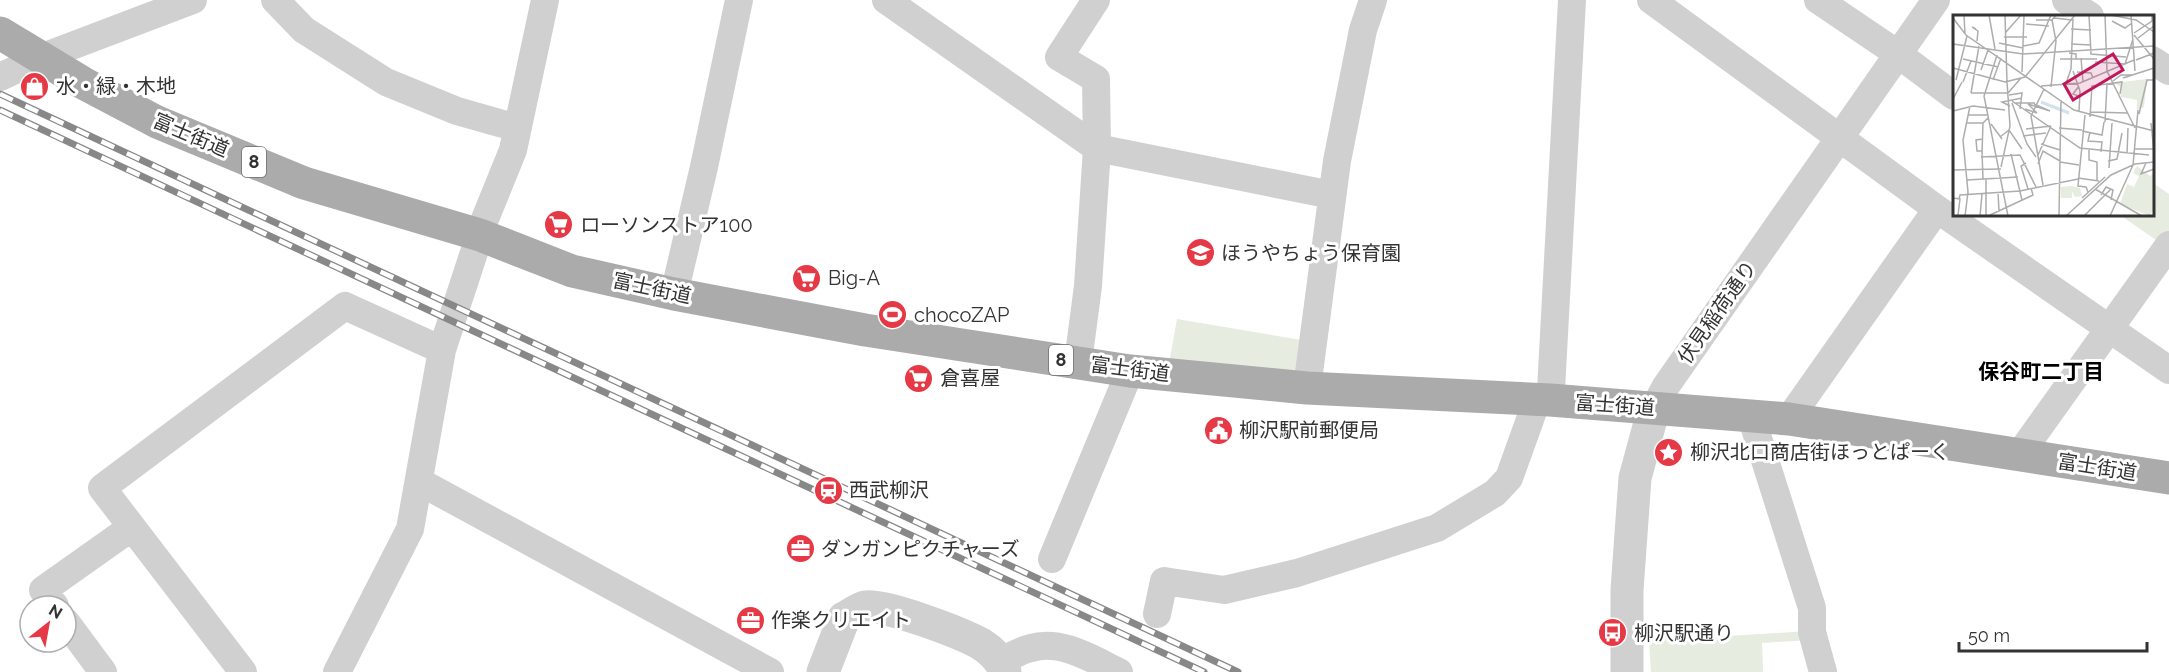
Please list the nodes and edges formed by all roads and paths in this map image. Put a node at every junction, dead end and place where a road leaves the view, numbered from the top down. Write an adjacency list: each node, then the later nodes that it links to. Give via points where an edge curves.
1 (193, 0): 14 (street)
2 (274, 0): 19 (street, via 304,30 386,82 457,111)
3 (545, 0): 19 (street)
4 (739, 0): 26 (street)
5 (886, 0): 21 (street)
6 (1096, 0): 21 (street, via 1059,57 1096,79)
7 (1373, 0): 22 (street, via 1363,30)
8 (1572, 0): 33 (street)
9 (1651, 0): 20 (street)
10 (1818, 0): 13 (street)
11 (1936, 0): 13 (street, 伏見稲荷通り)
12 (0, 33): 14 (main road, 富士街道 / 8)
13 (1898, 54): 18 (street); 20 (street, 伏見稲荷通り)
14 (40, 58): 17 (street); 24 (main road, 富士街道 / 8, via 157,122 304,183)
15 (2154, 61): 16 (street)
16 (2169, 71)
17 (0, 77)
18 (1953, 95)
19 (517, 128): 24 (street, via 513,150)
20 (1840, 138): 23 (street); 34 (street, 伏見稲荷通り)
21 (1097, 148): 22 (street); 29 (street, via 1088,286)
22 (1332, 195): 32 (street)
23 (1937, 209): 27 (street); 36 (street)
24 (480, 235): 26 (main road, 富士街道 / 8, via 572,271); 28 (street)
25 (2169, 245): 27 (street)
26 (674, 294): 29 (main road, 富士街道 / 8, via 865,330)
27 (2110, 328): 30 (street); 37 (street)
28 (442, 351): 39 (street); 40 (street, via 345,306 102,488)
29 (1078, 362): 31 (main road, 富士街道 / 8)
30 (2169, 370)
31 (1130, 371): 32 (main road, 富士街道 / 8); 41 (street)
32 (1307, 388): 33 (main road, 富士街道 / 8)
33 (1544, 395): 34 (main road, 富士街道 / 8); 43 (street, via 1509,478 1495,493 1437,528 1297,573 1224,590 1164,580)
34 (1654, 408): 35 (main road, 富士街道 / 8); 52 (street, 伏見稲荷通り, via 1635,478 1627,590)
35 (1751, 416): 36 (main road, 富士街道 / 8); 53 (street, via 1812,608 1812,632)
36 (1789, 419): 37 (main road, 富士街道 / 8)
37 (2019, 455): 38 (main road, 富士街道 / 8)
38 (2169, 478)
39 (420, 482): 48 (street, via 410,529); 49 (street)
40 (132, 527): 42 (street, via 43,590); 47 (street)
41 (1052, 558)
42 (46, 594)
43 (1157, 614)
44 (78, 638): 46 (street)
45 (1003, 667): 50 (street, via 982,645 919,619 865,607 844,618); 51 (street, via 1031,647 1053,644)
46 (103, 672)
47 (243, 672)
48 (337, 672)
49 (770, 672)
50 (823, 672)
51 (1119, 672)
52 (1627, 672)
53 (1823, 672)

